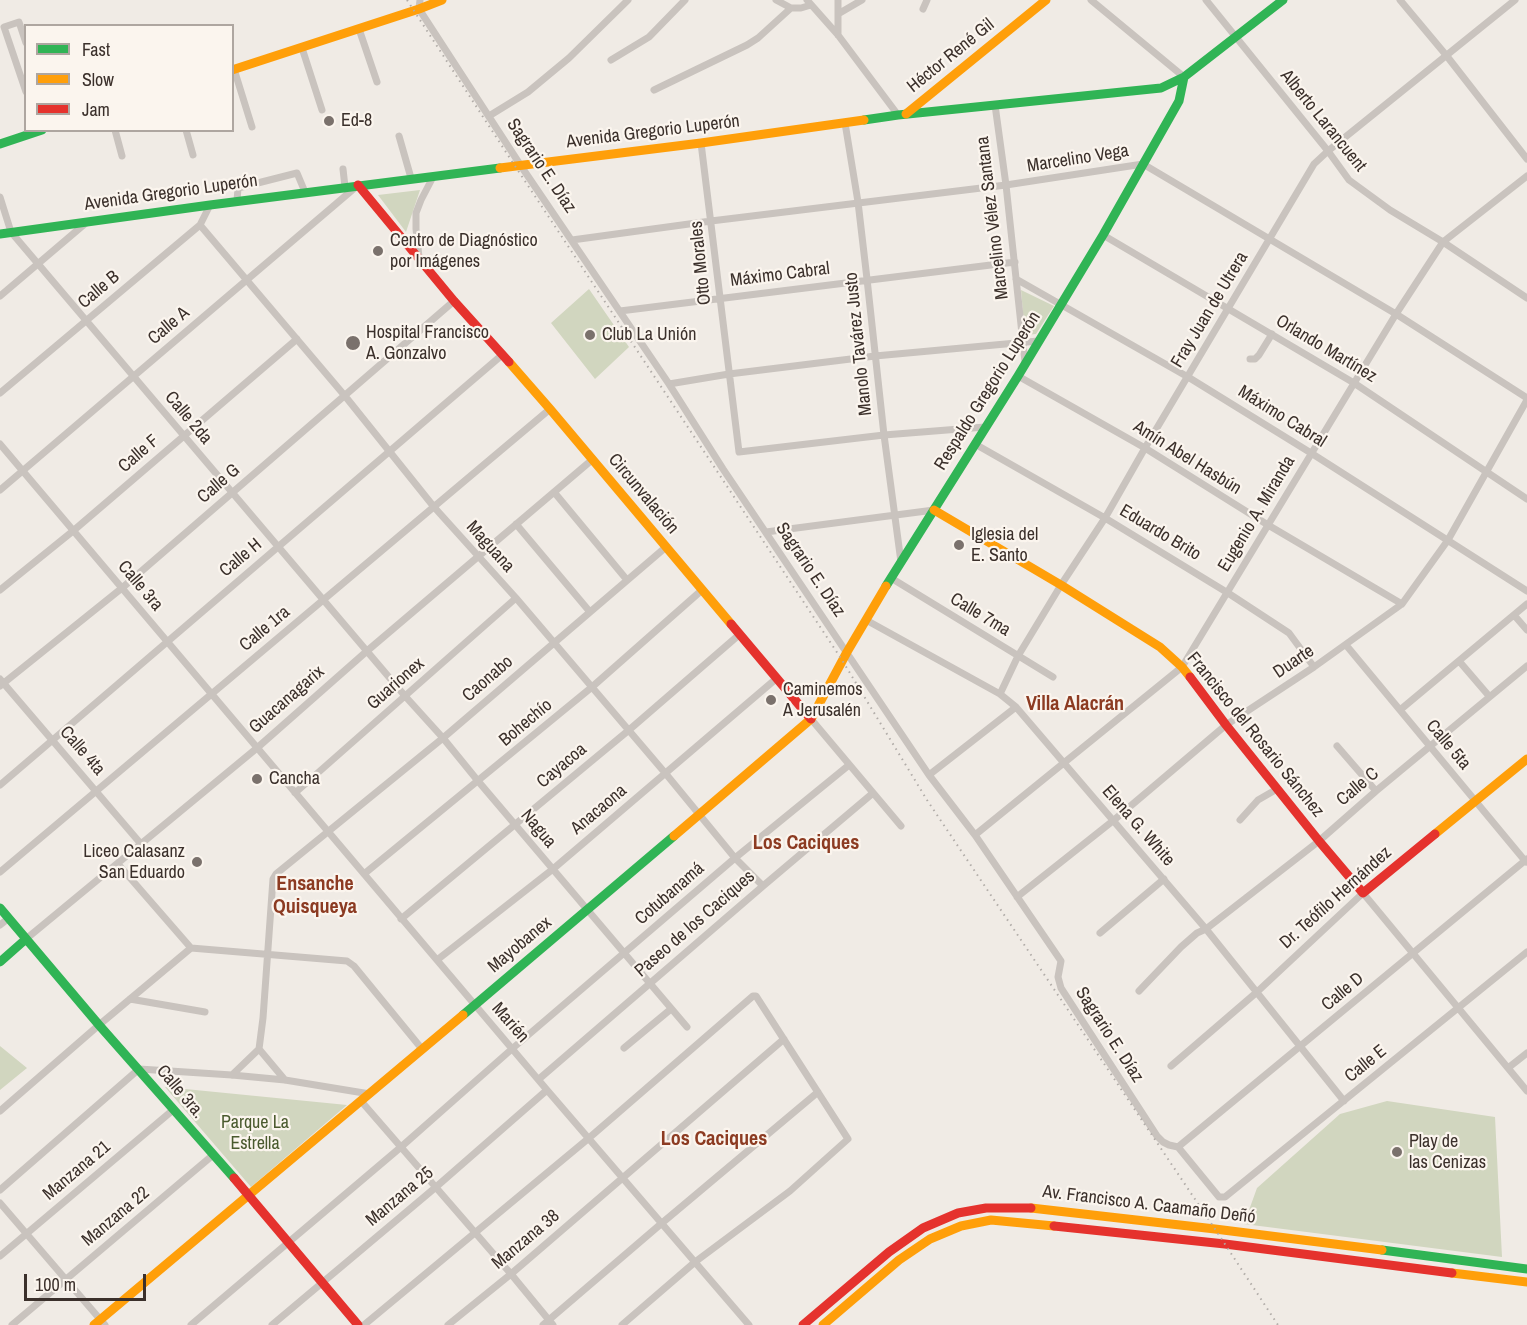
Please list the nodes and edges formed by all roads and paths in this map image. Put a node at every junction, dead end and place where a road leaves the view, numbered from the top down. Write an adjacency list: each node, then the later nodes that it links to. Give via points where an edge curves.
1 (442, 0): 15 (main road)
2 (628, 0): 35 (street, via 553,72)
3 (685, 0): 25 (street, via 649,37)
4 (776, 0): 16 (street)
5 (838, 0): 18 (street)
6 (862, 0): 18 (street)
7 (927, 0): 17 (street)
8 (1046, 0): 34 (main road, Héctor René Gil)
9 (1091, 0): 28 (street)
10 (1206, 0): 22 (street, Alberto Larancuent)
11 (1283, 0): 22 (main road, Avenida Gregorio Luperón)
12 (1400, 0): 24 (street)
13 (1515, 0): 24 (street, Fray Juan de Utrera)
14 (809, 3): 16 (street); 20 (street)
15 (420, 4): 19 (main road); 35 (street, Sagrario E. Díaz)
16 (791, 8): 31 (street, via 747,45)
17 (923, 9)
18 (838, 14): 20 (street)
19 (359, 29): 23 (main road); 29 (street)
20 (838, 35): 34 (street)
21 (24, 37): 30 (street, via 19,22 4,27)
22 (1235, 37): 28 (main road, Avenida Gregorio Luperón); 44 (street, Alberto Larancuent)
23 (302, 48): 26 (main road); 33 (street)
24 (1446, 55): 44 (street, Fray Juan de Utrera); 47 (street)
25 (611, 60)
26 (234, 69)
27 (234, 72): 37 (street)
28 (1184, 78): 32 (main road, Avenida Gregorio Luperón, via 1161,88); 48 (main road, Respaldo Gregorio Luperón, via 1179,101)
29 (377, 82)
30 (24, 86)
31 (654, 90)
32 (995, 105): 34 (main road, Avenida Gregorio Luperón); 55 (street, Marcelino Vélez Santana)
33 (322, 110)
34 (901, 115): 36 (main road, Avenida Gregorio Luperón)
35 (489, 116): 49 (street, Sagrario E. Díaz)
36 (845, 123): 42 (main road, Avenida Gregorio Luperón); 60 (street, Manolo Tavárez Justo)
37 (252, 127)
38 (36, 132): 43 (main road)
39 (116, 132): 46 (street)
40 (187, 132): 45 (street)
41 (399, 136): 53 (street)
42 (701, 143): 49 (main road, Avenida Gregorio Luperón); 63 (street, Otto Morales)
43 (0, 144)
44 (1328, 151): 68 (street, Fray Juan de Utrera, via 1314,164); 70 (street, Alberto Larancuent, via 1349,180)
45 (194, 155)
46 (122, 156)
47 (1527, 159)
48 (1143, 164): 55 (street, Marcelino Vega); 67 (main road, Respaldo Gregorio Luperón); 68 (street, Marcelino Vega)
49 (522, 165): 52 (main road, Avenida Gregorio Luperón); 69 (street, Sagrario E. Díaz)
50 (343, 169): 56 (street)
51 (1527, 176): 70 (street, Eugenio A. Miranda)
52 (433, 177): 53 (main road, Avenida Gregorio Luperón); 71 (street, via 416,213)
53 (411, 178): 54 (main road, Avenida Gregorio Luperón)
54 (358, 185): 56 (main road, Avenida Gregorio Luperón); 71 (main road, Circunvalación); 76 (street, Calle A)
55 (1006, 185): 60 (street, Marcelino Vega); 72 (street, Marcelino Vélez Santana)
56 (345, 187): 57 (main road, Avenida Gregorio Luperón)
57 (305, 192): 59 (main road, Avenida Gregorio Luperón); 59 (street, via 297,173 238,188)
58 (0, 197): 65 (street, Calle 2da)
59 (237, 201): 61 (main road, Avenida Gregorio Luperón)
60 (858, 202): 63 (street, Marcelino Vega); 74 (street, Manolo Tavárez Justo)
61 (210, 205): 62 (main road, Avenida Gregorio Luperón); 64 (street, Calle B)
62 (88, 221): 65 (main road, Avenida Gregorio Luperón); 73 (street)
63 (711, 221): 69 (street, Marcelino Vega); 78 (street, Otto Morales)
64 (200, 225): 76 (street, Maguana); 85 (street, Calle B)
65 (11, 232): 66 (main road, Avenida Gregorio Luperón); 73 (street, Calle 2da)
66 (0, 234)
67 (1102, 235): 81 (main road, Respaldo Gregorio Luperón); 82 (street, Orlando Martínez)
68 (1269, 239): 82 (street, Fray Juan de Utrera); 84 (street, Marcelino Vega)
69 (572, 240): 83 (street, Sagrario E. Díaz)
70 (1443, 242): 79 (street, Alberto Larancuent); 84 (street, Eugenio A. Miranda)
71 (419, 260): 80 (main road, Circunvalación)
72 (1015, 262): 74 (street, Máximo Cabral); 75 (street, Marcelino Vélez Santana)
73 (38, 264): 77 (street); 85 (street, Calle 2da)
74 (867, 279): 78 (street, Máximo Cabral); 91 (street, Manolo Tavárez Justo)
75 (1016, 279): 81 (street, Máximo Cabral); 88 (street, Marcelino Vélez Santana)
76 (247, 280): 87 (street, Maguana); 95 (street, Calle A)
77 (0, 296)
78 (719, 297): 83 (street, Máximo Cabral); 94 (street, Otto Morales)
79 (1527, 298)
80 (454, 302): 90 (main road, Circunvalación); 101 (street, Calle G)
81 (1061, 304): 89 (main road, Respaldo Gregorio Luperón); 97 (street, Máximo Cabral)
82 (1229, 308): 86 (street, Orlando Martínez); 97 (street, Fray Juan de Utrera)
83 (620, 311): 99 (street, Sagrario E. Díaz)
84 (1396, 314): 98 (street, Eugenio A. Miranda); 102 (street, Marcelino Vega)
85 (86, 321): 95 (street, Calle 2da); 100 (street, Calle B)
86 (1272, 334): 92 (street, via 1260,355); 98 (street, Orlando Martínez)
87 (297, 339): 101 (street, Maguana); 106 (street, Calle F)
88 (1023, 341): 89 (street); 91 (street); 93 (street, Marcelino Vélez Santana)
89 (1038, 341): 93 (main road, Respaldo Gregorio Luperón)
90 (502, 355): 103 (main road, Circunvalación); 110 (street, Calle H)
91 (875, 356): 94 (street); 105 (street, Manolo Tavárez Justo)
92 (1250, 359)
93 (1025, 362): 96 (main road, Respaldo Gregorio Luperón)
94 (729, 374): 99 (street); 105 (street, Otto Morales, via 739,452)
95 (134, 376): 106 (street, Calle 2da); 113 (street, Calle A)
96 (1018, 376): 104 (main road, Respaldo Gregorio Luperón); 109 (street, Amín Abel Hasbún)
97 (1188, 377): 109 (street, Fray Juan de Utrera); 111 (street, Máximo Cabral)
98 (1354, 383): 111 (street, Eugenio A. Miranda); 114 (street, Orlando Martínez)
99 (669, 384): 126 (street, Sagrario E. Díaz)
100 (0, 393)
101 (345, 396): 110 (street, Maguana); 116 (street, Calle G)
102 (1527, 399): 114 (street, Duarte)
103 (550, 409): 112 (main road, Circunvalación); 119 (street, Calle 1ra)
104 (985, 427): 105 (street); 108 (main road, Respaldo Gregorio Luperón)
105 (884, 435): 121 (street, Manolo Tavárez Justo)
106 (184, 436): 116 (street, Calle 2da); 125 (street, Calle F)
107 (0, 444): 113 (street, Calle 3ra)
108 (975, 444): 120 (main road, Respaldo Gregorio Luperón); 122 (street, Eduardo Brito)
109 (1144, 448): 122 (street, Fray Juan de Utrera); 124 (street, Amín Abel Hasbún)
110 (390, 451): 119 (street, Maguana); 128 (street, Calle H)
111 (1311, 453): 124 (street, Eugenio A. Miranda); 127 (street, Máximo Cabral)
112 (592, 459): 117 (street, Guacanagarix); 129 (main road, Circunvalación)
113 (22, 471): 115 (street, Calle A); 125 (street, Calle 3ra)
114 (1486, 472): 118 (street, Orlando Martínez); 127 (street, Duarte)
115 (0, 490)
116 (232, 492): 128 (street, Calle 2da); 135 (street, Calle G)
117 (554, 492): 123 (street, Guacanagarix); 133 (street)
118 (1527, 499)
119 (434, 507): 130 (street, Maguana); 141 (street, Calle 1ra)
120 (934, 510): 121 (street); 131 (main road, Respaldo Gregorio Luperón); 134 (main road, Francisco del Rosario Sánchez)
121 (894, 516): 126 (street); 131 (street, Manolo Tavárez Justo)
122 (1105, 518): 134 (street, Fray Juan de Utrera); 139 (street, Eduardo Brito)
123 (516, 524): 130 (street, Guacanagarix); 144 (street)
124 (1268, 525): 139 (street, Eugenio A. Miranda); 142 (street, Amín Abel Hasbún)
125 (73, 531): 135 (street, Calle 3ra); 136 (street, Calle F)
126 (766, 532): 153 (street, Sagrario E. Díaz)
127 (1448, 540): 138 (street, Máximo Cabral); 142 (street, Duarte)
128 (278, 546): 141 (street, Calle 2da); 149 (street, Calle H)
129 (666, 547): 133 (street, Caonabo); 137 (main road, Circunvalación)
130 (478, 556): 140 (street, Maguana); 152 (street, Guacanagarix)
131 (901, 562): 132 (main road, Respaldo Gregorio Luperón)
132 (891, 578): 146 (main road, Respaldo Gregorio Luperón); 154 (street, Calle 7ma)
133 (627, 580): 144 (street, Caonabo)
134 (1061, 585): 154 (street, Fray Juan de Utrera); 157 (main road, Francisco del Rosario Sánchez, via 1160,647)
135 (122, 588): 149 (street, Calle 3ra); 161 (street, Calle G)
136 (0, 590)
137 (702, 590): 148 (main road, Circunvalación); 162 (street, Bohechío)
138 (1527, 591)
139 (1228, 592): 157 (street, Eugenio A. Miranda); 158 (street, Eduardo Brito, via 1289,633)
140 (516, 598): 150 (street, Maguana); 165 (street, Guarionex)
141 (323, 600): 152 (street, Calle 2da); 163 (street, Calle 1ra)
142 (1402, 604): 151 (street, Duarte)
143 (1527, 604): 145 (street)
144 (590, 612): 150 (street, Caonabo)
145 (1514, 615): 147 (street); 155 (street)
146 (866, 620): 153 (main road, Respaldo Gregorio Luperón); 164 (street, Elena G. White)
147 (1527, 630)
148 (740, 634): 160 (main road, Circunvalación); 171 (street, Cayacoa)
149 (167, 641): 163 (street, Calle 3ra); 173 (street, Calle H)
150 (554, 643): 162 (street, Maguana); 172 (street, Caonabo)
151 (1346, 645): 158 (street, Duarte); 168 (street, Calle 5ta)
152 (367, 651): 165 (street, Nagua); 176 (street, Guacanagarix)
153 (847, 652): 169 (main road, Respaldo Gregorio Luperón); 181 (street, Sagrario E. Díaz)
154 (1018, 656): 159 (street, Calle 7ma); 164 (street, Fray Juan de Utrera)
155 (1459, 661): 166 (street); 168 (street)
156 (1527, 666): 166 (street, Calle C)
157 (1182, 667): 170 (main road, Francisco del Rosario Sánchez); 178 (street, Eugenio A. Miranda)
158 (1314, 668): 170 (street, Duarte)
159 (1053, 677)
160 (777, 678): 169 (main road, Circunvalación); 180 (street, Anacaona)
161 (1, 683): 173 (street, Calle 4ta)
162 (592, 687): 171 (street, Maguana); 182 (street, Bohechío)
163 (211, 694): 176 (street, Calle 3ra); 185 (street, Calle 1ra)
164 (1000, 694): 167 (street, Elena G. White)
165 (405, 696): 172 (street, Nagua); 187 (street, Guarionex)
166 (1489, 696): 175 (street, Calle C)
167 (1016, 707): 178 (street, Elena G. White); 181 (street)
168 (1400, 710): 175 (street, Calle 5ta)
169 (811, 718): 179 (street, Circunvalación); 190 (main road, Mayobanex)
170 (1226, 725): 184 (main road, Francisco del Rosario Sánchez); 191 (street, Duarte)
171 (629, 730): 180 (street, Maguana); 193 (street, Cayacoa)
172 (443, 738): 182 (street, Nagua); 195 (street, Caonabo)
173 (53, 741): 183 (street, Calle H); 185 (street, Calle 4ta)
174 (1337, 746): 186 (street)
175 (1431, 747): 186 (street, Calle C); 189 (street, Calle 5ta)
176 (257, 748): 187 (street, Marién); 198 (street, Guacanagarix)
177 (1527, 759): 189 (main road, Dr. Teófilo Hernández)
178 (1064, 763): 191 (street, Elena G. White); 196 (street, Eugenio A. Miranda)
179 (849, 765): 188 (street, Circunvalación); 199 (street, Cotubanamá)
180 (666, 774): 190 (street, Maguana); 202 (street, Anacaona)
181 (929, 775): 196 (street, Sagrario E. Díaz)
182 (478, 782): 193 (street, Nagua); 204 (street, Bohechío)
183 (0, 785)
184 (1277, 789): 192 (street, via 1258,800); 197 (main road, Francisco del Rosario Sánchez)
185 (96, 791): 198 (street, Calle 4ta); 203 (street, Calle 1ra)
186 (1376, 791): 197 (street, Calle C)
187 (295, 793): 195 (street, Marién)
188 (873, 793): 194 (street, Circunvalación); 206 (street, Paseo de los Caciques)
189 (1475, 801): 200 (street, Calle 5ta); 207 (main road, Dr. Teófilo Hernández)
190 (699, 815): 199 (street, Maguana); 210 (main road, Mayobanex)
191 (1113, 820): 205 (street, Elena G. White); 208 (street, Duarte)
192 (1240, 820)
193 (515, 825): 202 (street, Nagua); 212 (street, Cayacoa)
194 (901, 826)
195 (327, 831): 204 (street, Marién); 221 (street, Caonabo, via 273,879)
196 (975, 835): 208 (street, Sagrario E. Díaz)
197 (1319, 841): 207 (main road, Francisco del Rosario Sánchez); 214 (street, Calle C)
198 (141, 844): 201 (street, Guacanagarix)
199 (735, 858): 206 (street, Maguana); 219 (street, Cotubanamá)
200 (1526, 861): 220 (street, Calle D)
201 (118, 864): 216 (street, Guacanagarix); 217 (street)
202 (553, 869): 210 (street, Nagua); 222 (street, Anacaona)
203 (0, 872)
204 (364, 874): 212 (street, Marién)
205 (1164, 879): 214 (street, Elena G. White); 215 (street)
206 (763, 886): 224 (street, Paseo de los Caciques)
207 (1363, 893): 220 (street, Francisco del Rosario Sánchez); 226 (street, Dr. Teófilo Hernández)
208 (1017, 897): 257 (street, Sagrario E. Díaz, via 1061,961 1061,988 1157,1136)
209 (0, 908): 211 (main road, Calle 3ra.)
210 (588, 910): 219 (street, Nagua); 228 (main road, Mayobanex)
211 (9, 918): 213 (street); 216 (main road, Calle 3ra.)
212 (401, 919): 222 (street, Marién)
213 (0, 925)
214 (1206, 929): 225 (street, Calle C, via 1181,946); 226 (street, Elena G. White)
215 (1100, 933)
216 (26, 939): 223 (main road, Guacanagarix); 232 (main road, Calle 3ra.)
217 (192, 948): 221 (street); 227 (street)
218 (1527, 952): 229 (street, Calle E)
219 (624, 954): 224 (street, Nagua); 237 (street, Cotubanamá)
220 (1413, 954): 229 (street, Francisco del Rosario Sánchez); 235 (street, Calle D)
221 (267, 956): 236 (street, Caonabo); 239 (street, via 348,962)
222 (437, 960): 228 (street, Marién)
223 (0, 962)
224 (650, 984): 230 (street, Nagua); 245 (street, Paseo de los Caciques)
225 (1139, 991)
226 (1257, 992): 235 (street, Elena G. White); 241 (street, Dr. Teófilo Hernández)
227 (130, 999): 231 (street); 232 (street)
228 (474, 1004): 237 (street, Marién); 239 (main road, Mayobanex)
229 (1459, 1008): 242 (street, Francisco del Rosario Sánchez); 252 (street, Calle E)
230 (671, 1009): 233 (street, Nagua); 238 (street)
231 (205, 1012)
232 (99, 1025): 243 (main road, Calle 3ra.); 254 (street)
233 (687, 1027)
234 (784, 1039): 249 (street); 255 (street, via 753,996); 259 (street, Manzana 38)
235 (1300, 1047): 252 (street, Elena G. White); 257 (street, Calle D)
236 (259, 1048): 244 (street); 246 (street)
237 (513, 1048): 245 (street, Marién); 256 (street, Cotubanamá)
238 (624, 1048)
239 (423, 1049): 250 (main road, Mayobanex)
240 (1527, 1053): 242 (street)
241 (1171, 1066)
242 (1508, 1068): 248 (street, Francisco del Rosario Sánchez)
243 (139, 1069): 244 (street); 253 (main road, Calle 3ra.); 261 (street)
244 (232, 1074): 246 (street)
245 (538, 1079): 247 (street, Marién)
246 (285, 1080): 250 (street)
247 (547, 1090): 255 (street, Marién); 260 (street, Manzana 25)
248 (1527, 1090)
249 (818, 1092): 265 (street); 270 (street, via 847,1141 790,1191)
250 (370, 1094): 251 (main road, Mayobanex)
251 (361, 1101): 256 (street); 262 (main road, Mayobanex)
252 (1344, 1101): 263 (street, Calle E)
253 (173, 1110): 258 (main road, Calle 3ra.); 267 (street, Manzana 21)
254 (0, 1111)
255 (589, 1138): 259 (street, Marién); 266 (street)
256 (401, 1147): 260 (street); 268 (street, Cotubanamá)
257 (1178, 1147): 263 (street, Sagrario E. Díaz)
258 (213, 1155): 262 (main road, Calle 3ra.); 273 (street, Manzana 22)
259 (622, 1178): 265 (street, Marién); 272 (street, Manzana 38)
260 (436, 1187): 266 (street); 274 (street, Manzana 25)
261 (0, 1190)
262 (249, 1195): 268 (main road, Calle 3ra.); 276 (main road, Mayobanex)
263 (1223, 1198)
264 (0, 1203): 267 (street)
265 (662, 1223): 270 (street, Marién); 277 (street)
266 (475, 1232): 272 (street); 282 (street)
267 (26, 1233): 269 (street, Manzana 21); 273 (street)
268 (288, 1243): 274 (main road, Calle 3ra.); 279 (street, Cotubanamá)
269 (0, 1256)
270 (695, 1262): 284 (street); 285 (street, Marién)
271 (1527, 1269): 286 (main road, Av. Francisco A. Caamaño Deñó, via 1022,1207 986,1208 958,1213 923,1228)
272 (511, 1274): 277 (street); 283 (street, Manzana 38)
273 (65, 1279): 276 (street); 278 (street, Manzana 22)
274 (322, 1282): 280 (street, Manzana 25); 281 (main road, Calle 3ra.)
275 (1527, 1282): 287 (main road, Av. Francisco A. Caamaño Deñó, via 1225,1244 991,1220 961,1226 930,1239 898,1260)
276 (100, 1323)
277 (549, 1323)
278 (12, 1325)
279 (191, 1325)
280 (272, 1325)
281 (358, 1325)
282 (364, 1325)
283 (448, 1325)
284 (622, 1325)
285 (749, 1325)
286 (803, 1325)
287 (823, 1325)

